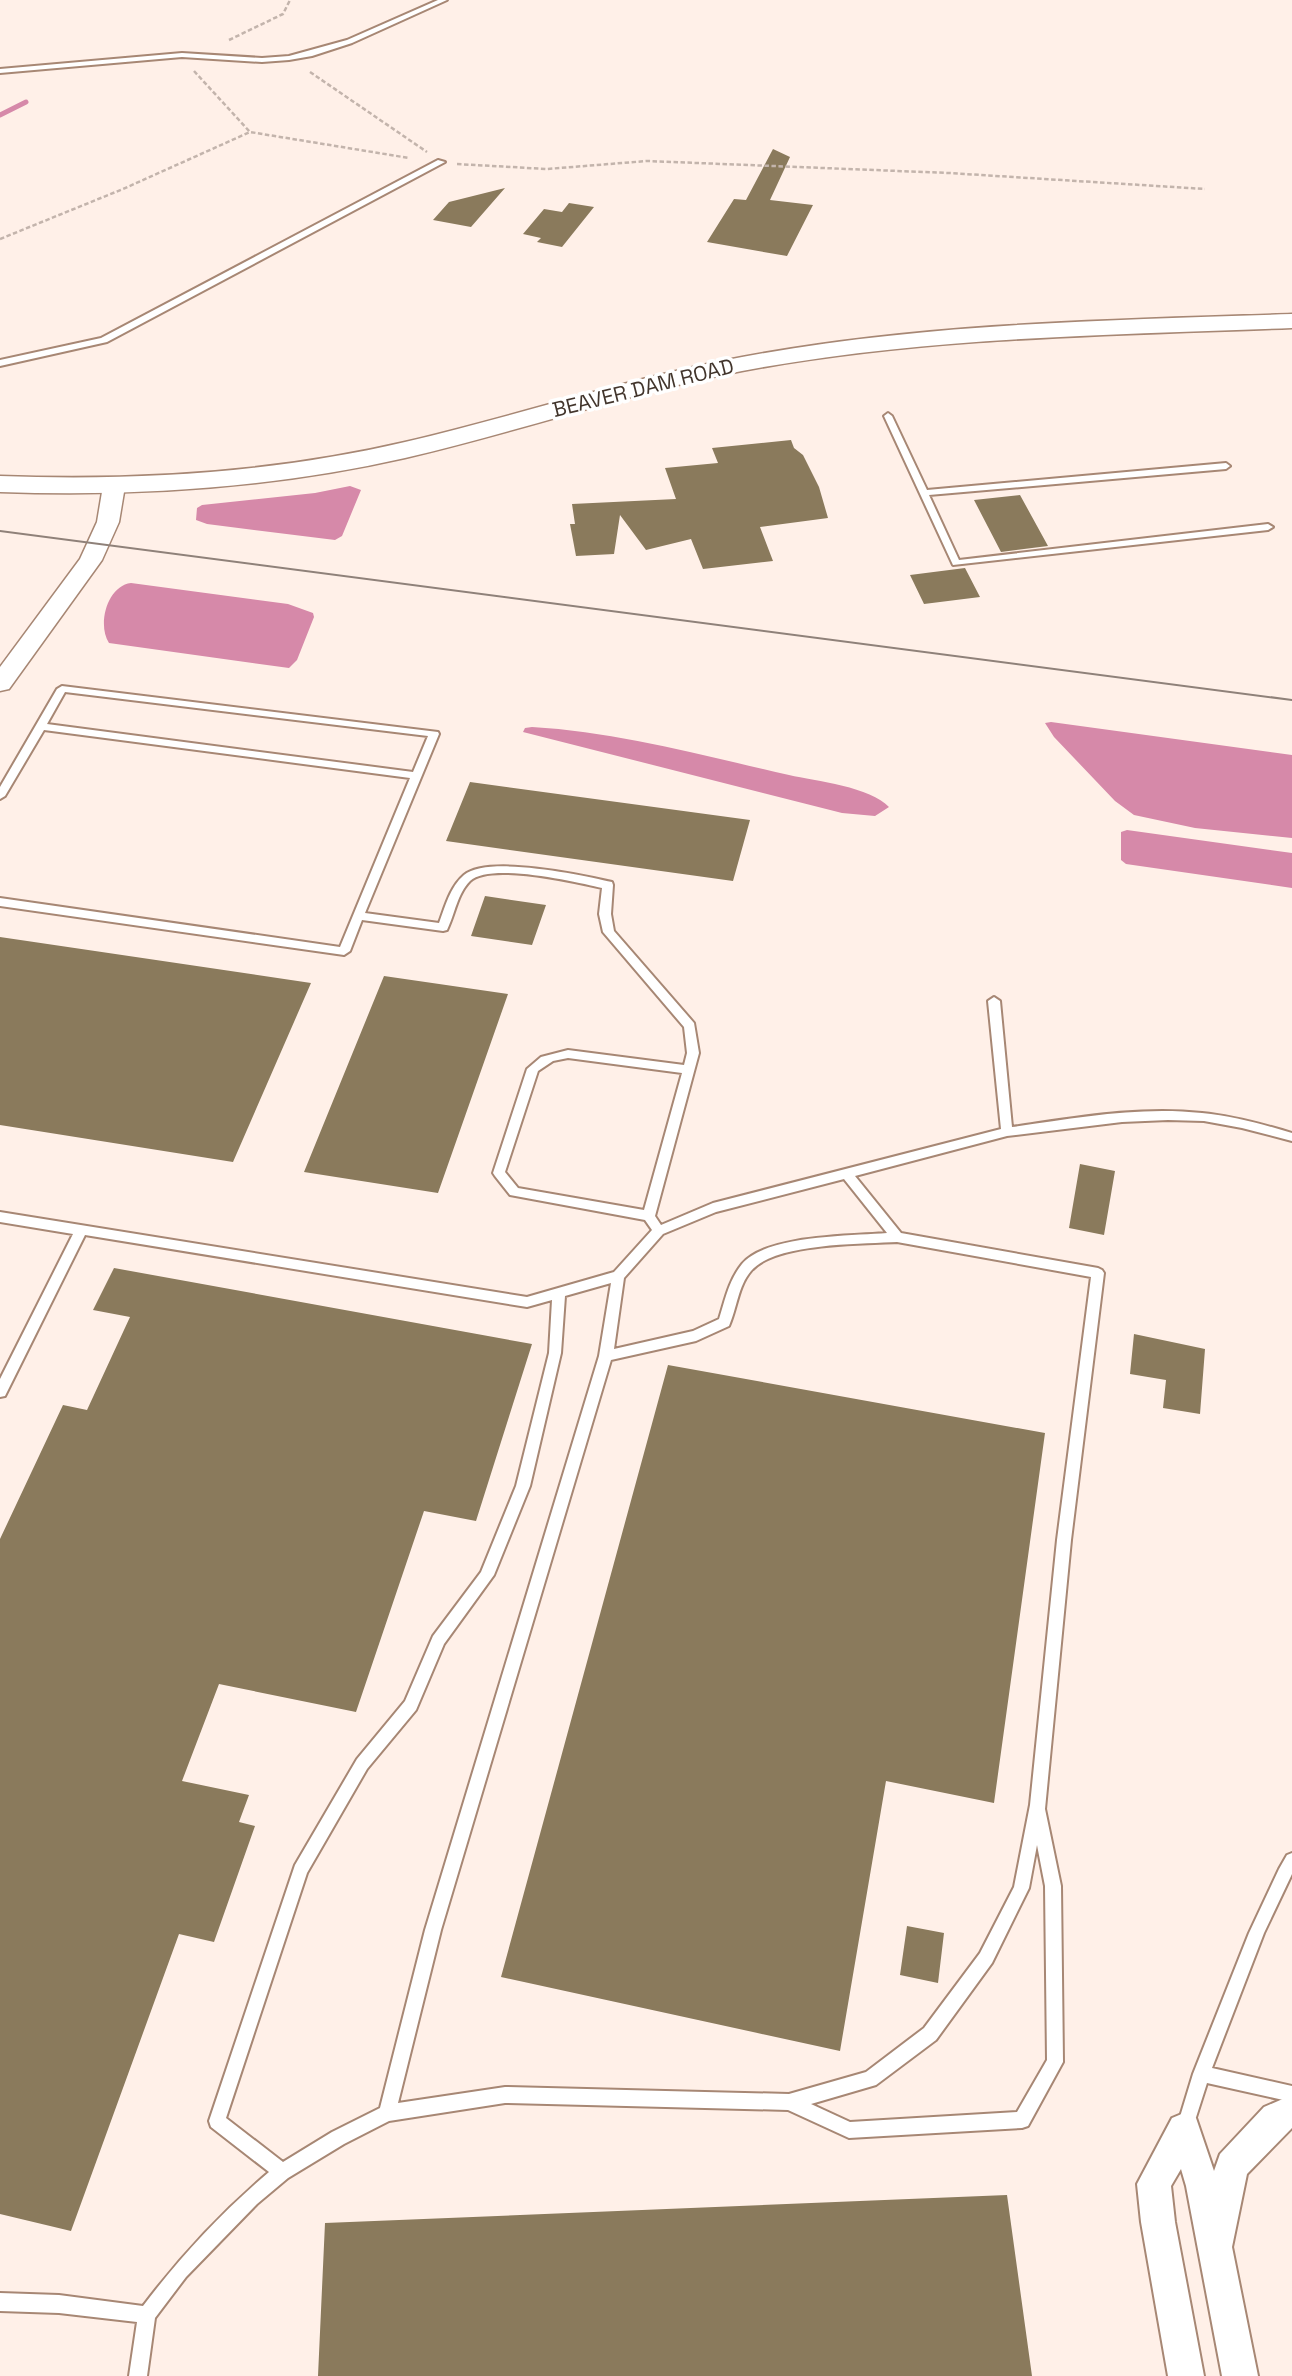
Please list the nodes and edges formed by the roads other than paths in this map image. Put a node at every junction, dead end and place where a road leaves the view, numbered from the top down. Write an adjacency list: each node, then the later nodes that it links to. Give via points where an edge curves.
1 (444, 0): 2 (lane, via 380,31 288,59 185,55)
2 (0, 71)
3 (442, 162): 5 (lane, via 104,340)
4 (1292, 321): 9 (main road, BEAVER DAM ROAD, via 997,333 824,351 655,382 388,454 274,473)
5 (0, 363)
6 (888, 416): 10 (lane)
7 (1226, 466): 10 (lane)
8 (0, 484): 9 (main road, BEAVER DAM ROAD)
9 (114, 486): 12 (street, via 108,522 91,560)
10 (923, 493): 11 (lane, via 956,563)
11 (1268, 527)
12 (0, 684)
13 (41, 726): 14 (lane); 14 (lane, via 62,689 434,734); 15 (lane)
14 (417, 776): 17 (lane)
15 (0, 796)
16 (0, 902): 17 (lane, via 344,951)
17 (359, 916): 19 (lane, via 443,927 460,887 482,870 500,868 608,885 605,914 609,932 690,1026 693,1053)
18 (994, 1001): 20 (lane)
19 (689, 1070): 23 (lane); 23 (lane, via 568,1054 542,1059 533,1069 499,1174 514,1192)
20 (1007, 1132): 21 (lane, via 1145,1116 1193,1116); 22 (lane)
21 (1292, 1137)
22 (847, 1174): 26 (lane, via 713,1208); 27 (lane)
23 (649, 1216): 26 (lane)
24 (0, 1217): 25 (lane)
25 (80, 1230): 29 (lane, via 527,1302); 31 (lane)
26 (659, 1231): 28 (lane)
27 (897, 1237): 30 (lane, via 776,1249 754,1260 741,1275 724,1322 696,1336); 32 (lane, via 1098,1273 1064,1540)
28 (618, 1276): 29 (lane); 30 (lane)
29 (559, 1293): 40 (lane, via 555,1353 523,1486 487,1575 438,1640 411,1705 362,1764 300,1870 217,2121)
30 (606, 1356): 38 (lane, via 433,1930)
31 (0, 1392)
32 (1038, 1805): 36 (lane, via 1021,1888 986,1958 930,2034 870,2078); 36 (lane, via 1053,1886 1055,2062 1021,2120 849,2130)
33 (1292, 1860): 34 (lane, via 1247,1956)
34 (1201, 2074): 35 (lane); 39 (lane)
35 (1292, 2094)
36 (789, 2102): 38 (lane, via 505,2095)
37 (1292, 2111): 41 (street, via 1276,2119 1232,2166)
38 (387, 2113): 40 (lane)
39 (1184, 2130): 41 (street, via 1203,2186); 45 (street, via 1154,2184)
40 (282, 2172): 43 (lane, via 180,2271)
41 (1216, 2251): 46 (street)
42 (0, 2302): 43 (lane)
43 (147, 2315): 44 (lane)
44 (138, 2376)
45 (1186, 2376)
46 (1240, 2376)

